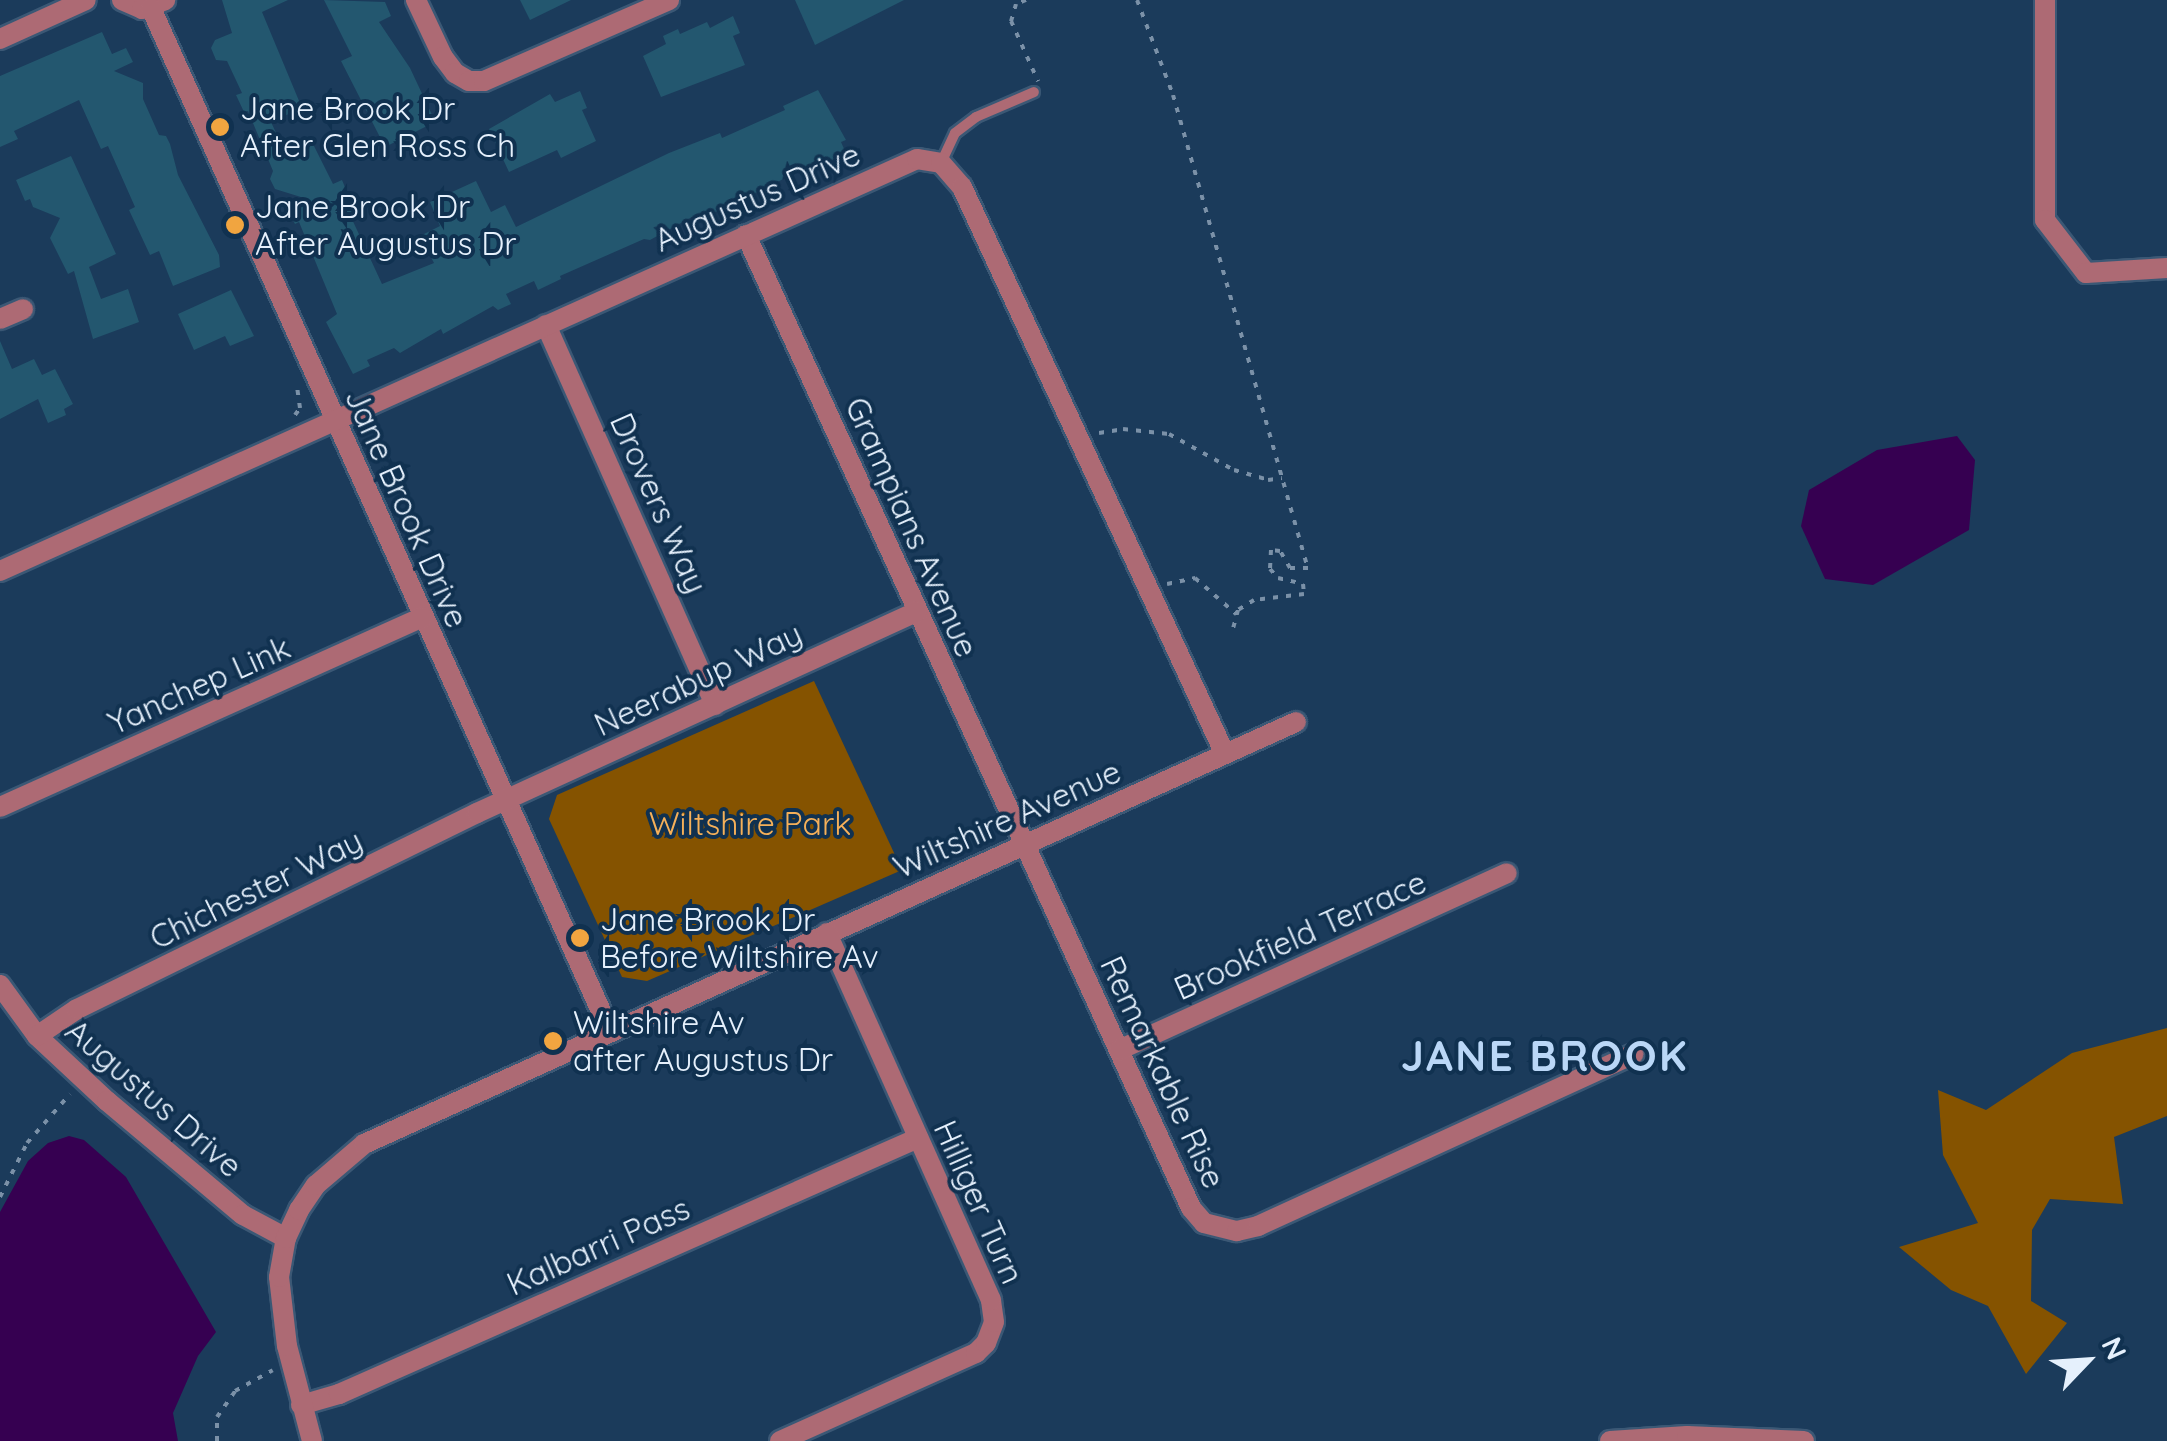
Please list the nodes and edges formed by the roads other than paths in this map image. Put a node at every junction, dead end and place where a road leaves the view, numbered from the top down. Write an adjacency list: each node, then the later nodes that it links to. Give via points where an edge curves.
1 (86, 0): 7 (street)
2 (122, 0): 6 (street, Jane Brook Drive, via 133,8)
3 (416, 0): 4 (street, via 456,73 484,81)
4 (668, 0)
5 (2045, 0): 11 (street, via 2045,220 2086,272)
6 (158, 4): 15 (street, Jane Brook Drive)
7 (0, 39)
8 (1033, 90): 9 (lane, via 955,133)
9 (940, 164): 10 (street, Augustus Drive, via 904,163); 21 (street, via 962,186)
10 (746, 234): 14 (street, Augustus Drive); 17 (street, Grampians Avenue)
11 (2167, 268)
12 (22, 309): 13 (street)
13 (0, 319)
14 (546, 325): 15 (street, Augustus Drive); 19 (street, Drovers Way)
15 (334, 420): 16 (street, Augustus Drive); 18 (street, Jane Brook Drive)
16 (0, 571)
17 (917, 612): 19 (street, Neerabup Way); 24 (street, Grampians Avenue)
18 (422, 617): 22 (street, Jane Brook Drive); 23 (street, Yanchep Link)
19 (715, 705): 22 (street, Neerabup Way)
20 (1296, 722): 21 (street, Wiltshire Avenue)
21 (1225, 754): 24 (street, Wiltshire Avenue)
22 (504, 801): 28 (street, Jane Brook Drive); 29 (street, Chichester Way, via 77,1009)
23 (0, 807)
24 (1024, 845): 26 (street, Wiltshire Avenue); 30 (street, Remarkable Rise)
25 (1507, 874): 30 (street, Brookfield Terrace)
26 (827, 933): 28 (street, Wiltshire Avenue); 32 (street, Hilliger Turn)
27 (0, 984): 29 (street, Augustus Drive)
28 (610, 1031): 33 (street, Wiltshire Avenue, via 364,1144 316,1185)
29 (38, 1036): 33 (street, Augustus Drive, via 243,1215)
30 (1118, 1050): 31 (street, Remarkable Rise, via 1191,1208 1204,1223 1237,1231)
31 (1634, 1054)
32 (918, 1138): 34 (street, Kalbarri Pass); 36 (street, Hilliger Turn, via 991,1300 992,1333 976,1353)
33 (286, 1238): 34 (street, via 280,1307)
34 (301, 1405): 35 (street)
35 (312, 1441)
36 (780, 1441)
37 (1610, 1441): 38 (street)
38 (1804, 1441)

